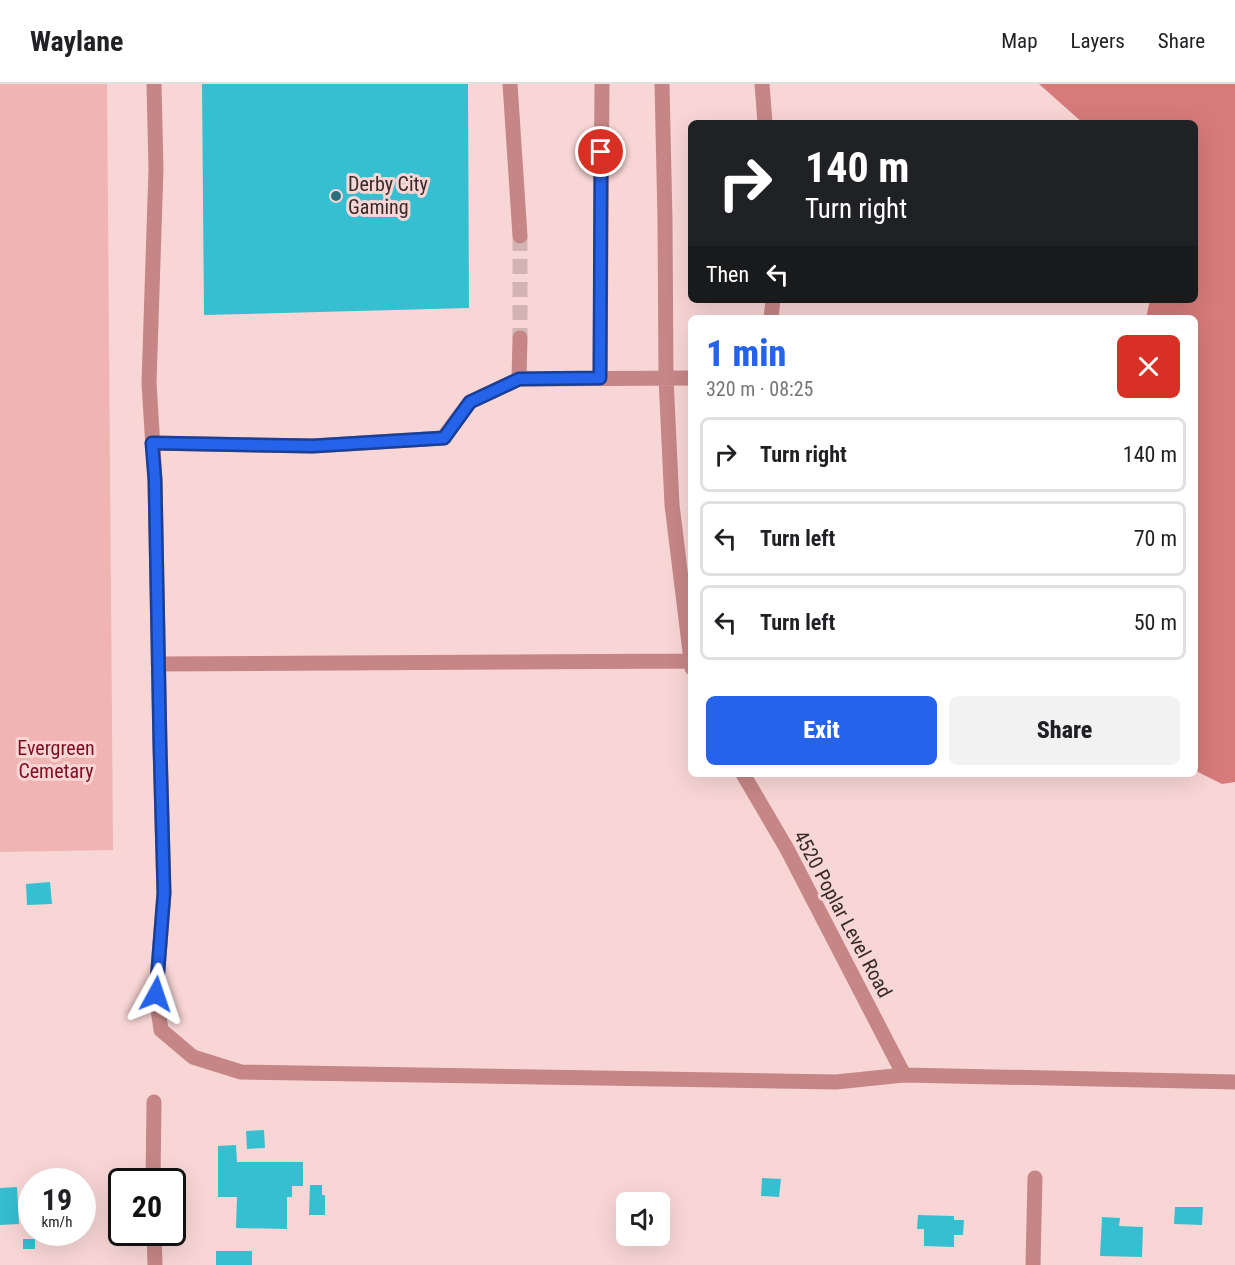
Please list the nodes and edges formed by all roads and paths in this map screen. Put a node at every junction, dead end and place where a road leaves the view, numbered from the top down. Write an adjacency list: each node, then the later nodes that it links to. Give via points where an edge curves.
1 (154, 84): 13 (street, via 156,169 149,383)
2 (510, 84): 7 (street)
3 (602, 84): 9 (street)
4 (662, 84): 10 (street)
5 (762, 84): 6 (street)
6 (765, 120)
7 (520, 236)
8 (520, 338): 12 (street)
9 (600, 378): 10 (street); 12 (street)
10 (666, 378): 11 (street); 14 (street, via 672,505)
11 (688, 378)
12 (519, 379): 13 (street, via 470,402 444,438 313,446)
13 (152, 443): 16 (street)
14 (688, 636)
15 (688, 661): 16 (street)
16 (158, 664): 18 (street, via 164,893 156,994 161,1030 193,1057 241,1072 836,1082)
17 (745, 777): 18 (street, 4520 Poplar Level Road, via 787,849)
18 (904, 1075): 19 (street)
19 (1235, 1082)
20 (154, 1102): 21 (street)
21 (153, 1168)
22 (1035, 1178): 25 (street)
23 (154, 1246): 24 (street)
24 (155, 1265)
25 (1033, 1265)

